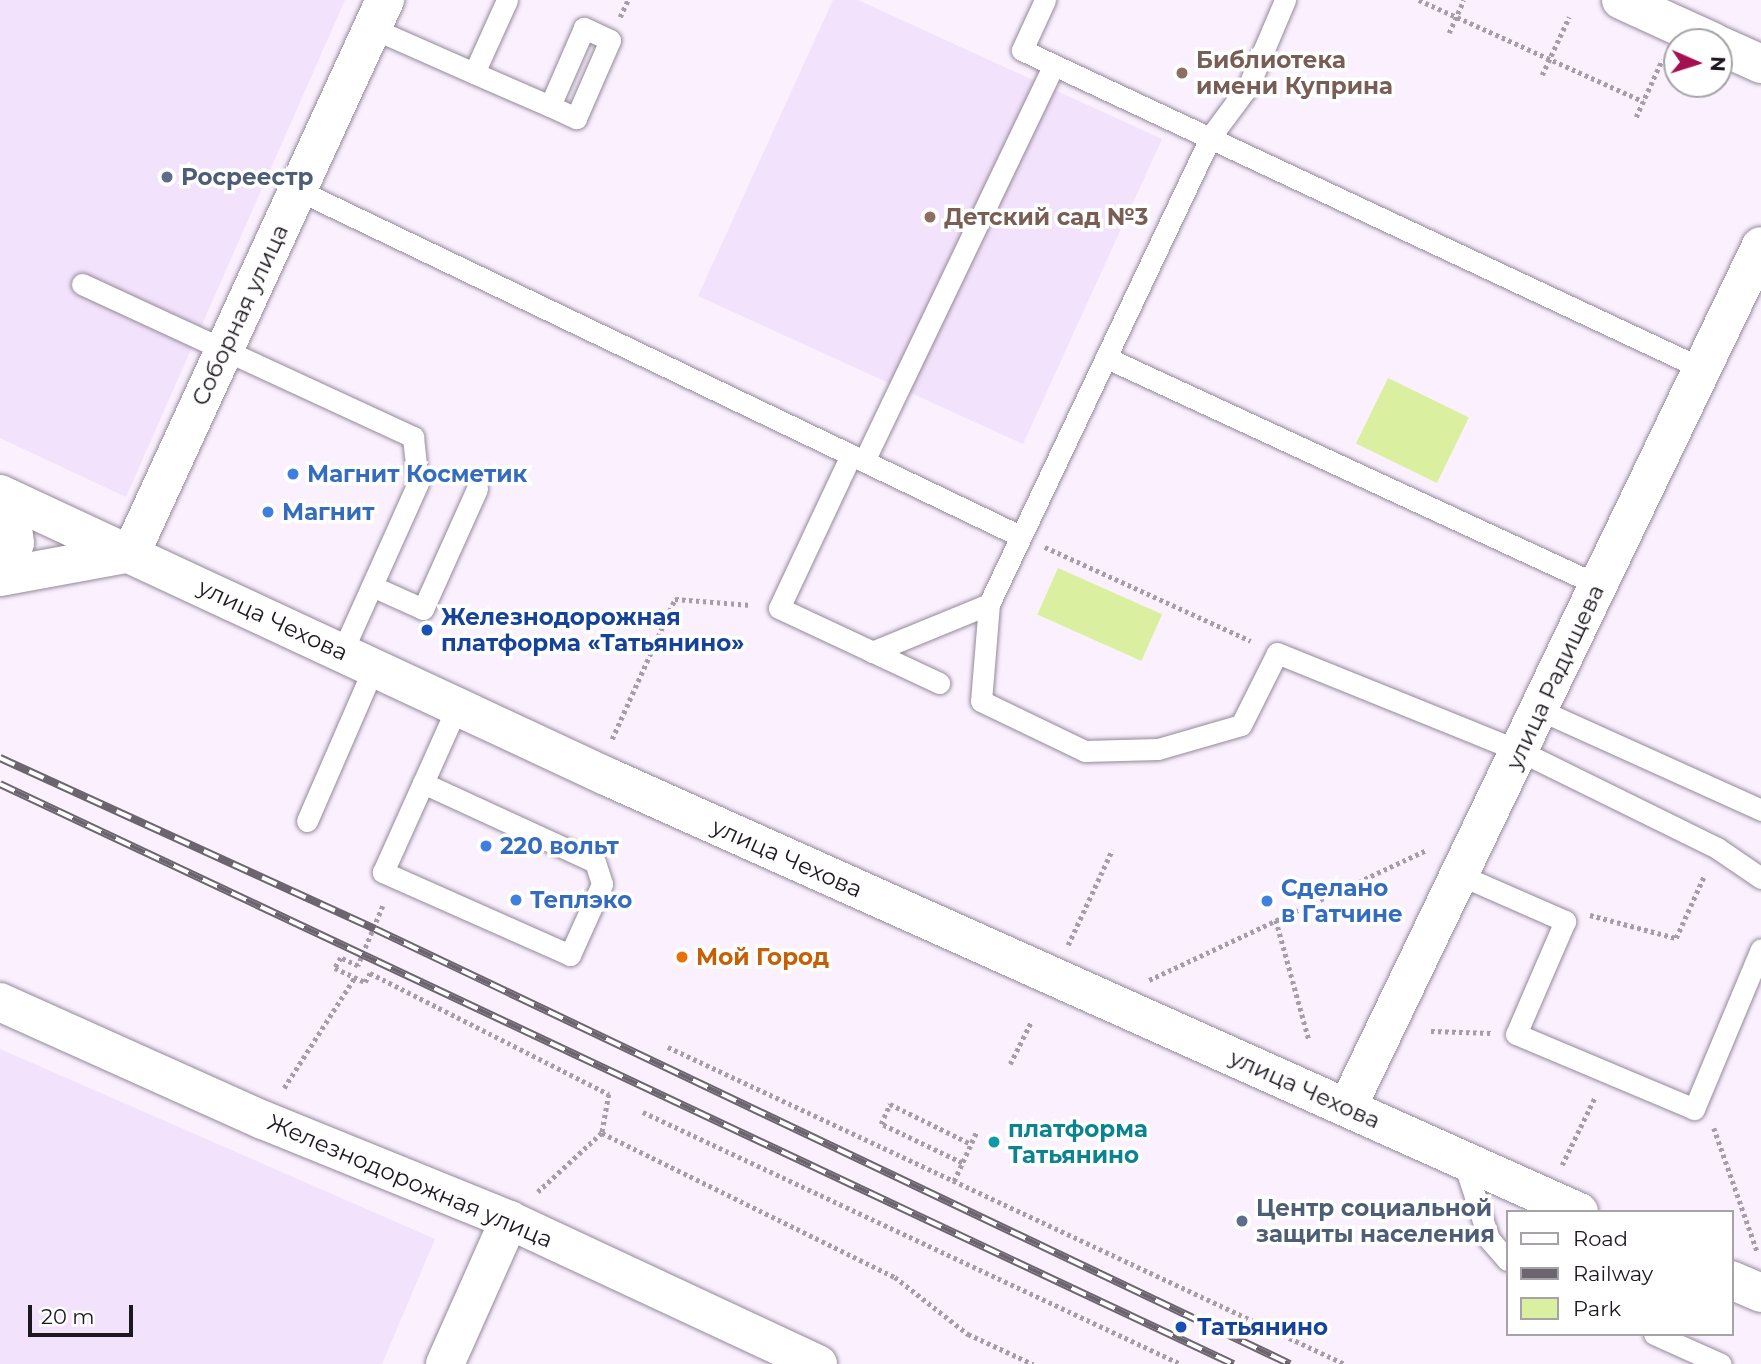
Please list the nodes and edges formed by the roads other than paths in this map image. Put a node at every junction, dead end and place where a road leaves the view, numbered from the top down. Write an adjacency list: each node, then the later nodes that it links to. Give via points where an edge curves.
1 (507, 0): 10 (lane)
2 (1045, 0): 9 (lane, via 1022,50)
3 (1285, 0): 12 (lane, via 1250,85)
4 (1621, 0): 6 (street)
5 (379, 14): 10 (lane); 13 (street, Соборная улица)
6 (1682, 28)
7 (1733, 51): 8 (street)
8 (1761, 64)
9 (1054, 65): 12 (lane); 19 (lane)
10 (474, 73): 11 (lane)
11 (550, 106)
12 (1212, 136): 17 (lane); 18 (lane)
13 (298, 190): 16 (street, Соборная улица); 19 (lane)
14 (1761, 246): 18 (street, улица Радищева)
15 (82, 284): 16 (lane)
16 (225, 348): 23 (street, Соборная улица); 27 (lane, via 413,437 418,483)
17 (1107, 359): 22 (lane); 26 (lane)
18 (1701, 369): 26 (street, улица Радищева)
19 (858, 458): 22 (lane); 29 (lane, via 779,608)
20 (477, 489): 27 (lane, via 423,609)
21 (4, 496): 23 (street, улица Чехова); 24 (street, via 15,543)
22 (1020, 536): 28 (lane)
23 (131, 553): 25 (street); 30 (street, улица Чехова)
24 (0, 566)
25 (0, 577)
26 (1598, 585): 33 (street, улица Радищева)
27 (372, 586): 30 (lane)
28 (989, 604): 29 (lane); 34 (lane, via 981,701 1085,751 1158,749 1241,725 1277,653)
29 (872, 652): 31 (lane)
30 (358, 660): 32 (street, улица Чехова); 37 (lane)
31 (939, 683)
32 (457, 707): 35 (lane); 42 (street, улица Чехова)
33 (1540, 709): 34 (street, улица Радищева); 36 (lane)
34 (1520, 751): 38 (street, улица Радищева); 39 (lane, via 1717,848)
35 (423, 783): 35 (lane, via 383,872 570,955 602,884 595,862)
36 (1761, 810)
37 (307, 821)
38 (1460, 876): 40 (lane, via 1566,921 1516,1034 1694,1109); 42 (street, улица Радищева)
39 (1761, 878)
40 (1761, 949)
41 (0, 1002): 45 (street, Железнодорожная улица, via 263,1120)
42 (1347, 1108): 43 (street, улица Чехова)
43 (1463, 1160): 44 (street, улица Чехова); 46 (lane, via 1489,1239)
44 (1574, 1210)
45 (509, 1220): 50 (street); 51 (street, Железнодорожная улица)
46 (1506, 1259)
47 (1733, 1281): 48 (street)
48 (1761, 1293)
49 (1658, 1336): 52 (lane)
50 (445, 1364)
51 (818, 1364)
52 (1721, 1364)

